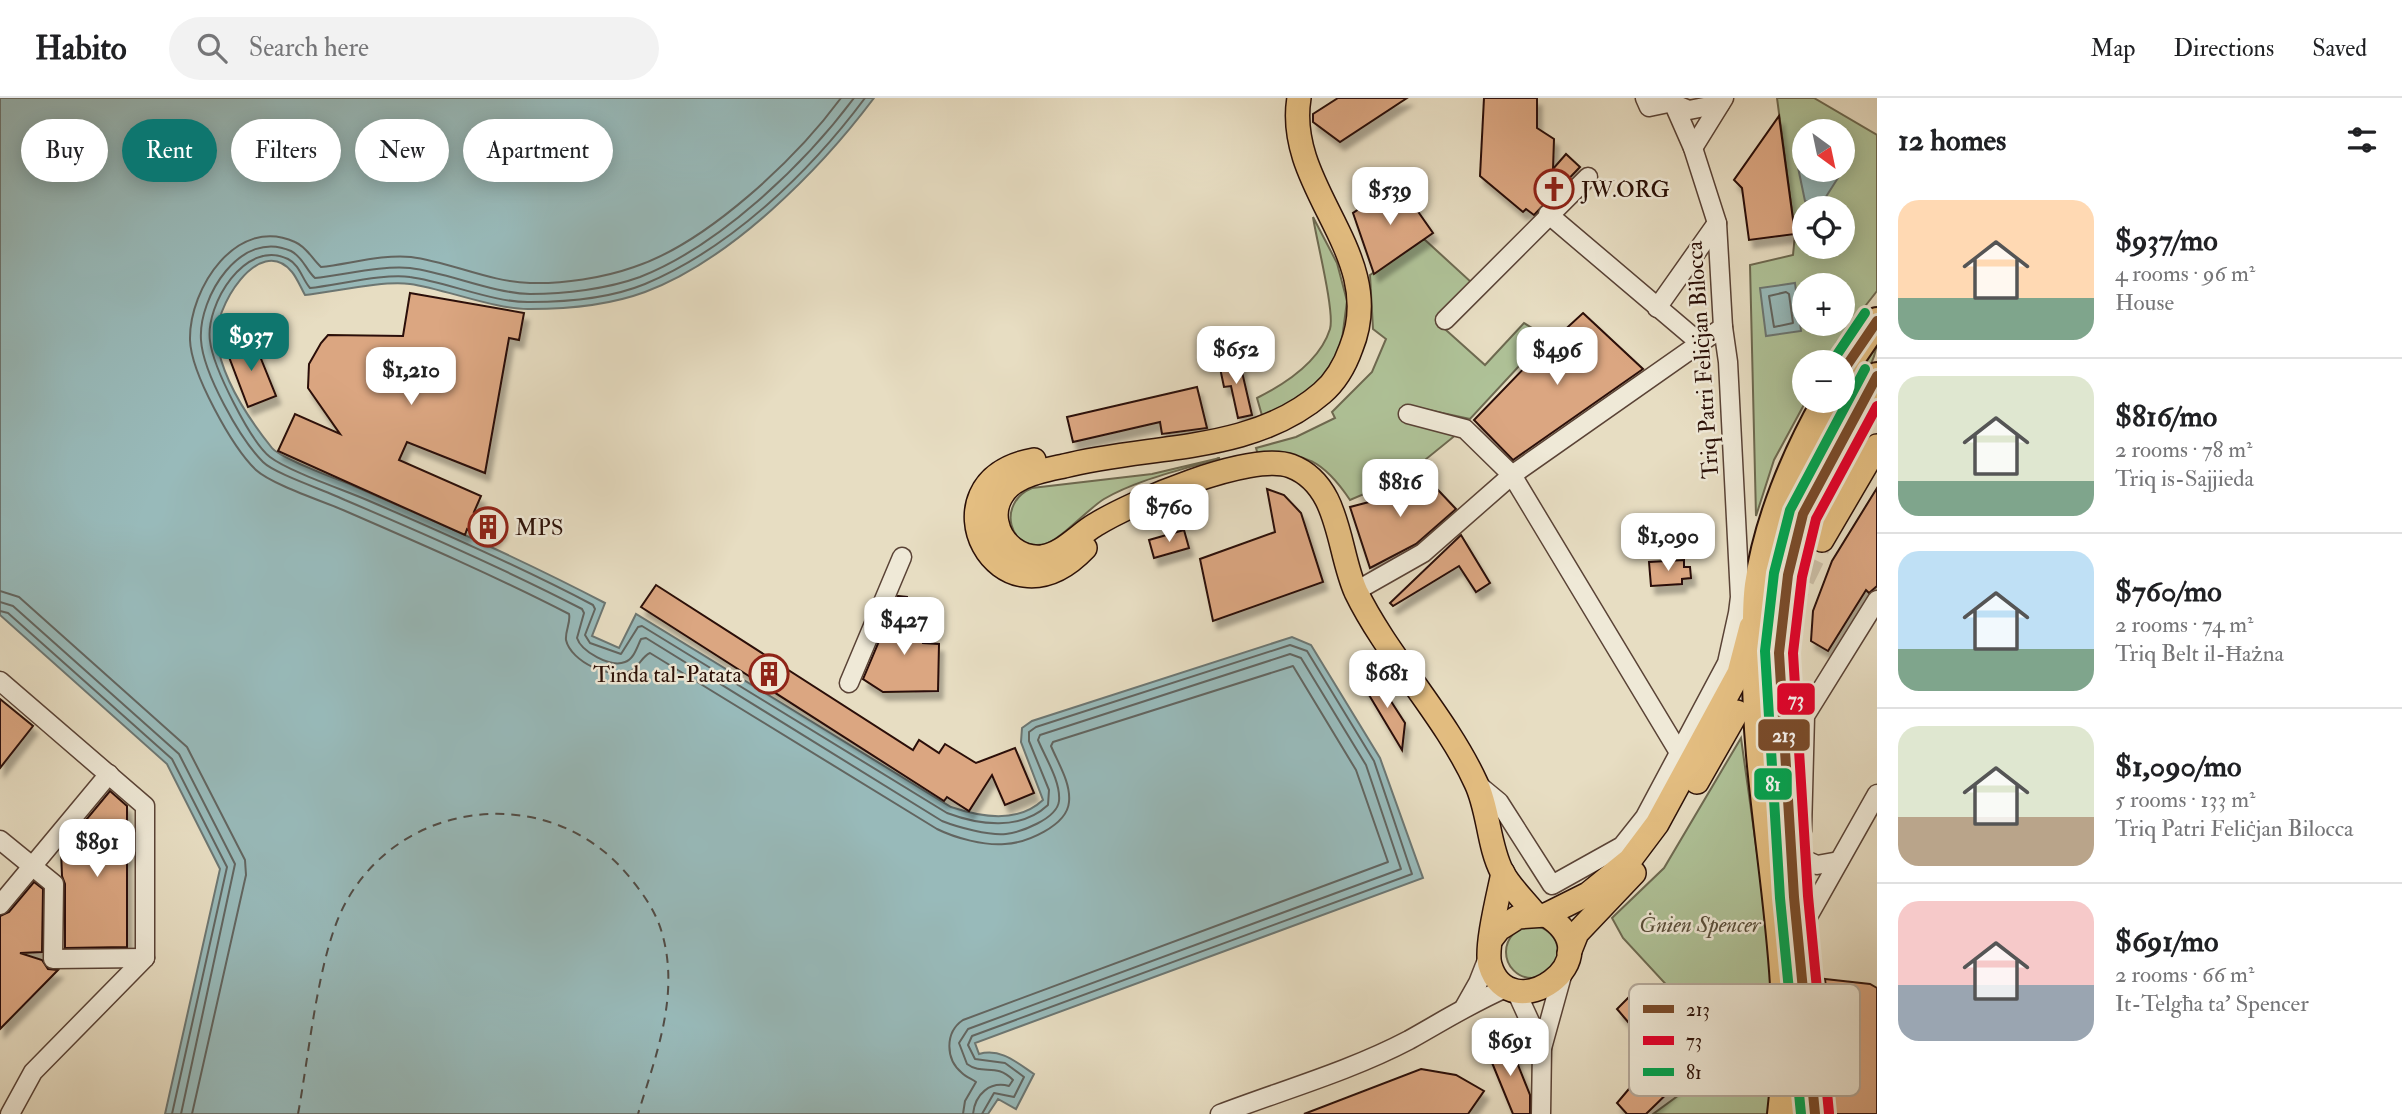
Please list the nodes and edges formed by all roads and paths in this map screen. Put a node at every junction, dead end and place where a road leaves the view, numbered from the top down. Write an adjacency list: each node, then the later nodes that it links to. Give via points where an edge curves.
1 (1299, 98): 22 (main road, via 1301,148 1345,241 1360,293 1360,320 1342,370 1307,406 1264,427 1028,475 1006,488 996,511 997,524 1009,546 1032,557 1058,552 1094,525 1147,497 1256,462 1278,461 1305,471 1328,500)
2 (1645, 98): 3 (street, via 1649,107)
3 (1673, 101): 4 (street, via 1689,110); 5 (street, Triq Patri Feliċjan Bilocca)
4 (1722, 101): 5 (street)
5 (1693, 148): 8 (street, Triq Patri Feliċjan Bilocca)
6 (1588, 177): 7 (street)
7 (1548, 214): 9 (street); 10 (street)
8 (1717, 223): 9 (street); 11 (street, Triq Patri Feliċjan Bilocca)
9 (1657, 308): 13 (street)
10 (1445, 320)
11 (1723, 327): 13 (street); 29 (street, Triq Patri Feliċjan Bilocca, via 1740,597 1727,663)
12 (1871, 329): 14 (highway)
13 (1700, 343): 19 (street)
14 (1855, 353)
15 (1877, 376): 34 (highway, via 1803,514 1788,575 1779,653)
16 (1819, 413): 24 (highway, via 1775,518)
17 (1408, 414): 19 (street, via 1465,429)
18 (1877, 446): 20 (main road)
19 (1512, 475): 22 (street, via 1423,553); 29 (street)
20 (1822, 540)
21 (902, 556): 27 (street)
22 (1356, 591): 31 (main road)
23 (1877, 600): 25 (street)
24 (1757, 604): 39 (main road, via 1739,673 1657,824 1630,860 1599,886); 44 (highway, via 1758,763 1783,943)
25 (1872, 621): 34 (street, via 1805,716)
26 (0, 681): 30 (street)
27 (849, 683)
28 (1737, 712): 43 (main road, via 1670,831 1577,933)
29 (1680, 754): 31 (street, Triq Patri Feliċjan Bilocca, via 1645,817 1622,846 1552,885 1499,802)
30 (109, 774): 36 (street); 42 (street, via 145,806)
31 (1476, 783): 37 (main road)
32 (1877, 794): 35 (street)
33 (0, 840): 36 (street)
34 (1797, 856): 35 (street, via 1817,864); 40 (highway, via 1794,897)
35 (1839, 861): 40 (street)
36 (32, 867): 38 (street); 42 (street, via 54,884 53,958)
37 (1503, 873): 39 (main road); 41 (main road)
38 (0, 905)
39 (1541, 915): 41 (main road, via 1508,922); 43 (main road, via 1556,921 1564,933)
40 (1799, 942): 45 (highway)
41 (1491, 946): 46 (main road, via 1494,974); 47 (street)
42 (145, 958): 51 (street, via 33,1072)
43 (1566, 963): 46 (main road, via 1544,988); 48 (street)
44 (1783, 984)
45 (1803, 984)
46 (1512, 989): 47 (street); 48 (street)
47 (1465, 1006): 52 (street, via 1375,1055)
48 (1542, 1048): 53 (street)
49 (1782, 1096): 54 (highway)
50 (1813, 1096): 55 (highway)
51 (10, 1114)
52 (1220, 1114)
53 (1541, 1114)
54 (1780, 1114)
55 (1815, 1114)

